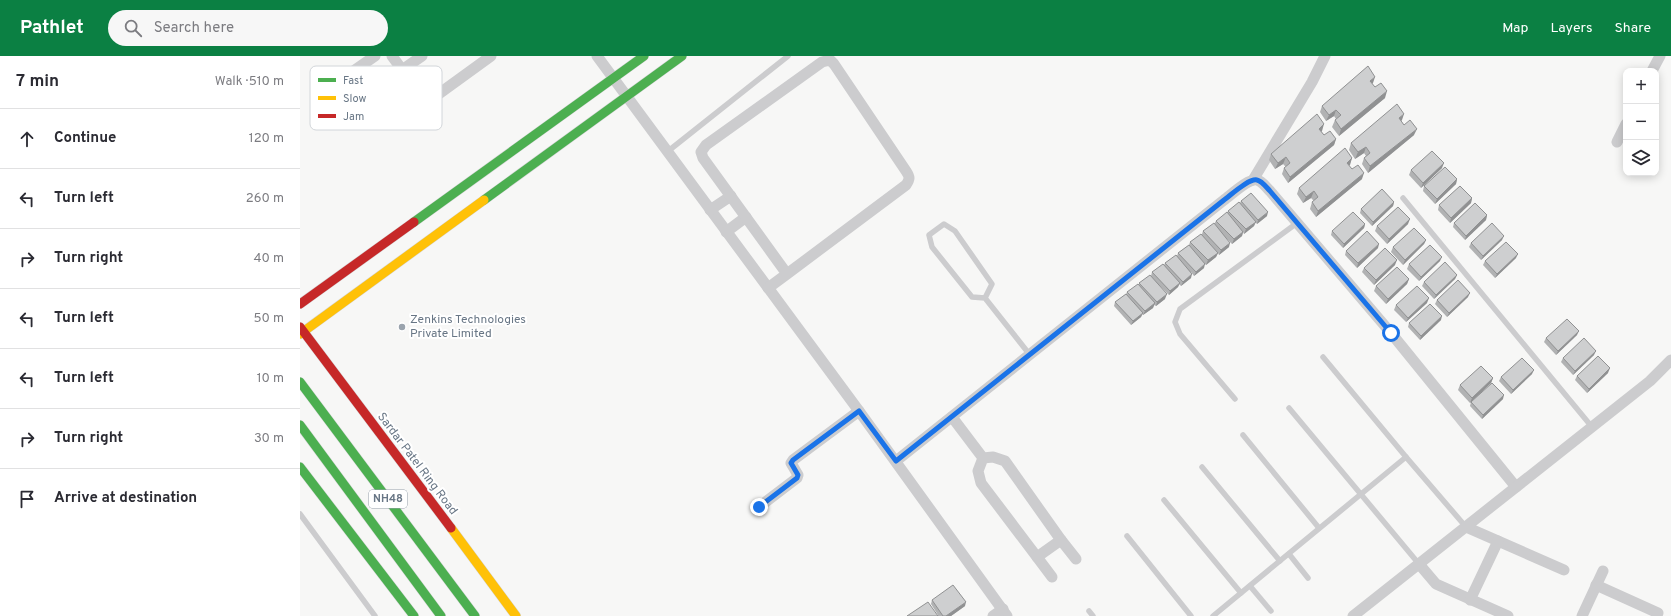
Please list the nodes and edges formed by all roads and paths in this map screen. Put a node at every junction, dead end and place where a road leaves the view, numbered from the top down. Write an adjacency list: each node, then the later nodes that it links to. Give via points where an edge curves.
1 (375, 56): 11 (street)
2 (392, 56): 12 (street)
3 (422, 56): 13 (street)
4 (597, 56): 15 (street)
5 (644, 56): 15 (main road)
6 (682, 56): 17 (main road)
7 (788, 56): 20 (lane)
8 (1324, 56): 21 (street, via 1312,82)
9 (1660, 56): 14 (street)
10 (487, 57): 16 (street)
11 (361, 66)
12 (399, 66)
13 (408, 66)
14 (1654, 68)
15 (613, 78): 17 (street); 31 (main road)
16 (442, 90)
17 (626, 97): 20 (street); 32 (main road)
18 (1623, 130): 19 (street)
19 (1617, 142)
20 (667, 152): 24 (street)
21 (1254, 180): 26 (street, via 1261,182); 33 (street, via 1224,200)
22 (731, 196): 24 (street); 25 (street); 28 (street, via 703,158 703,148 822,62 830,60 906,171 909,181)
23 (1403, 198): 42 (lane)
24 (710, 210): 27 (street)
25 (746, 217): 27 (street); 28 (street)
26 (1297, 223): 37 (lane, via 1180,309 1175,322 1180,334); 49 (street, via 1381,321)
27 (726, 232): 29 (street)
28 (787, 274): 29 (street)
29 (768, 288): 39 (street)
30 (985, 298): 30 (lane, via 992,284 955,231 944,224 929,235 932,247 972,297); 33 (lane)
31 (300, 304)
32 (301, 331): 80 (main road, Sardar Patel Ring Road)
33 (1030, 355): 40 (street)
34 (1323, 357): 44 (lane)
35 (1671, 360): 42 (street, via 1650,381)
36 (300, 382): 79 (main road, NH48)
37 (1235, 399)
38 (1289, 408): 50 (lane)
39 (859, 411): 46 (street); 52 (street, via 793,460 791,463 798,475 797,478)
40 (952, 417): 45 (street); 46 (street)
41 (300, 426): 78 (main road, NH48)
42 (1592, 427): 49 (street)
43 (1243, 435): 55 (lane)
44 (1406, 457): 50 (lane); 54 (lane)
45 (983, 458): 57 (street, via 993,457 1004,461); 60 (street, via 978,471 981,483)
46 (896, 461): 74 (street)
47 (300, 467): 77 (main road)
48 (1202, 467): 62 (lane)
49 (1516, 487): 54 (street)
50 (1360, 494): 55 (lane); 63 (lane)
51 (1164, 500): 70 (lane)
52 (759, 507)
53 (300, 514): 76 (lane)
54 (1466, 527): 58 (street); 63 (street)
55 (1319, 528): 59 (lane)
56 (1127, 536): 83 (lane)
57 (1061, 540): 60 (street); 61 (street)
58 (1498, 541): 64 (street); 71 (street)
59 (1289, 554): 62 (lane); 67 (lane)
60 (1037, 557): 66 (street)
61 (1076, 559)
62 (1280, 561): 69 (lane)
63 (1419, 564): 71 (street, via 1436,584); 85 (street)
64 (1564, 570)
65 (1603, 571): 68 (street)
66 (1052, 577)
67 (1308, 578)
68 (1596, 585): 75 (street); 87 (street)
69 (1250, 586): 70 (lane); 73 (lane)
70 (1241, 593): 84 (lane)
71 (1470, 600): 86 (street)
72 (1089, 611): 82 (lane)
73 (1271, 611)
74 (1005, 613): 81 (street)
75 (1658, 613)
76 (375, 616)
77 (414, 616)
78 (441, 616)
79 (475, 616)
80 (516, 616)
81 (993, 616)
82 (1093, 616)
83 (1191, 616)
84 (1213, 616)
85 (1353, 616)
86 (1508, 616)
87 (1582, 616)

